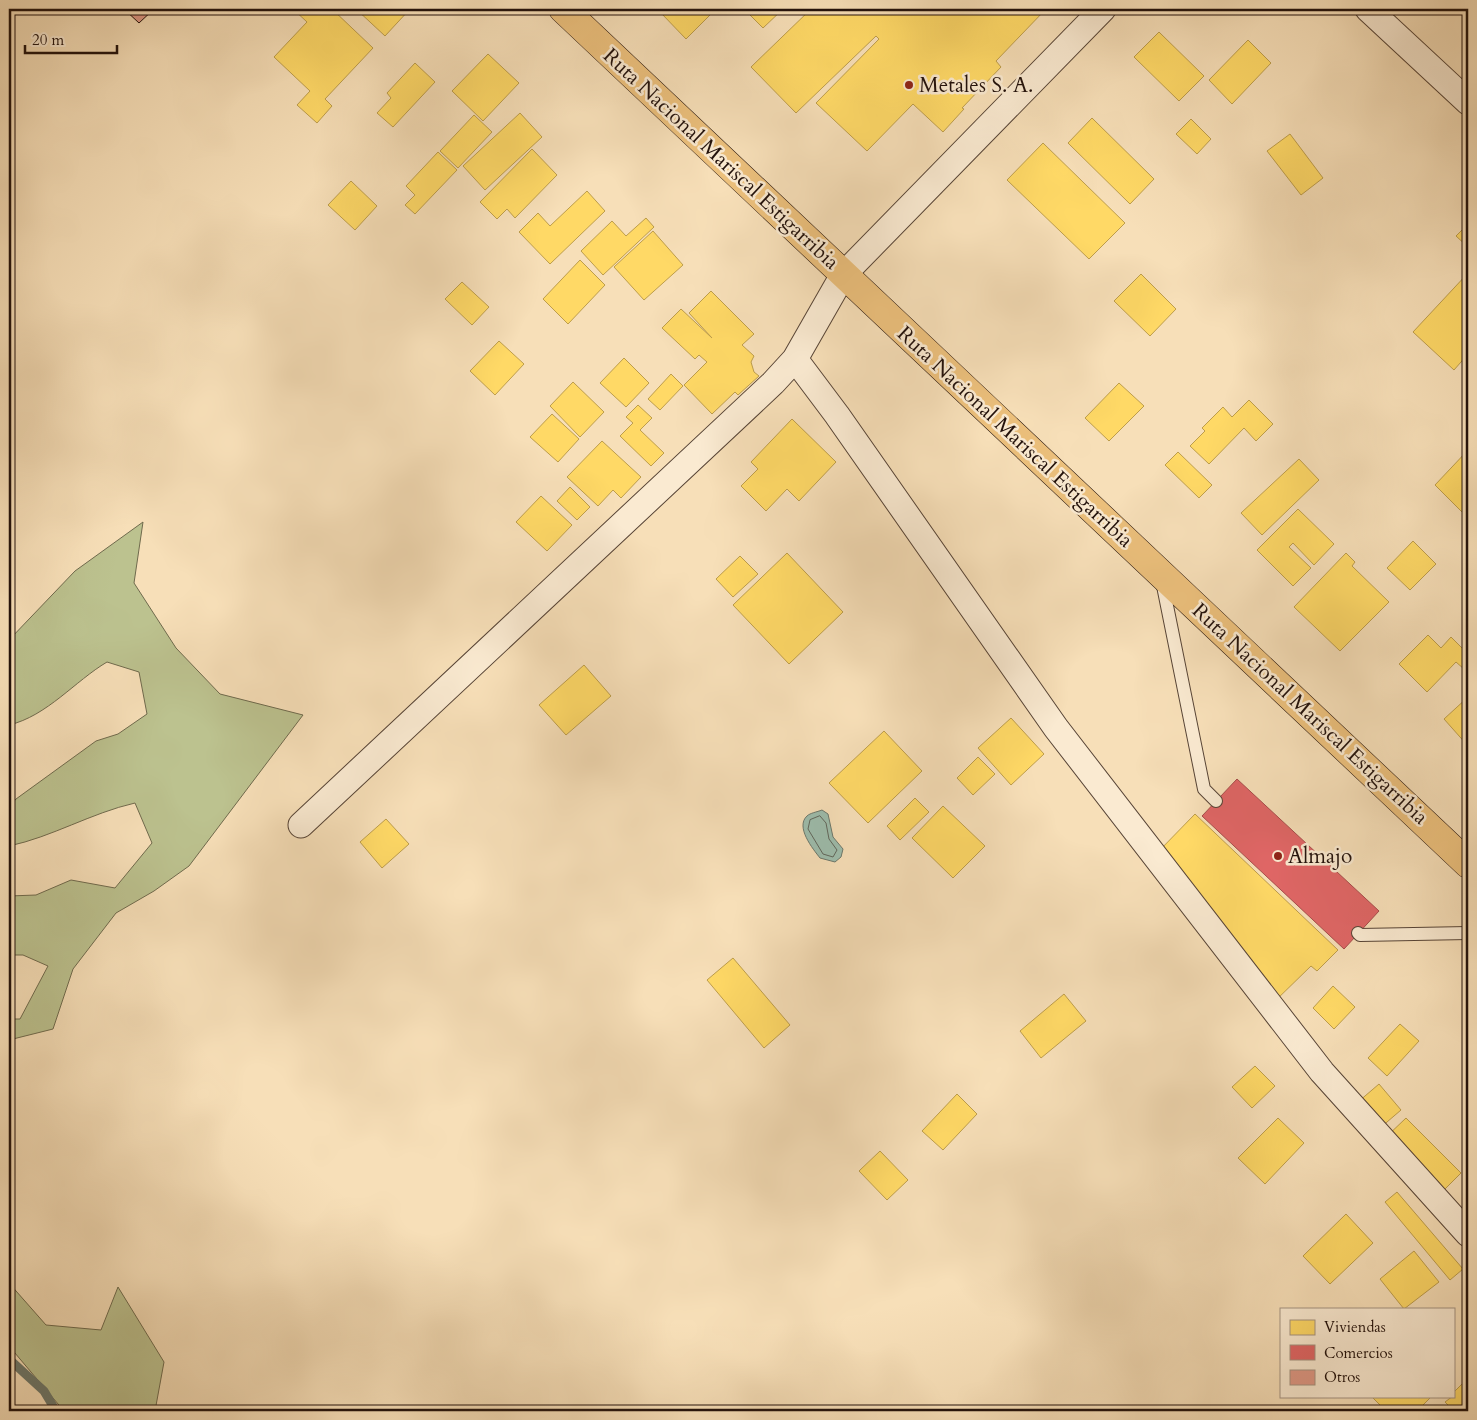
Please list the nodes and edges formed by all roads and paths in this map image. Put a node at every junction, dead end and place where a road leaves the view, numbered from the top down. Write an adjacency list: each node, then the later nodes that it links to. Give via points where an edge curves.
1 (563, 9): 5 (main road, Ruta Nacional Mariscal Estigarribia)
2 (1103, 9): 5 (street)
3 (1368, 9): 4 (street)
4 (1468, 102)
5 (844, 275): 6 (street); 7 (main road, Ruta Nacional Mariscal Estigarribia)
6 (795, 359): 9 (street); 13 (street, via 1056,728 1322,1072)
7 (1160, 574): 8 (lane, via 1204,789); 10 (main road, Ruta Nacional Mariscal Estigarribia)
8 (1216, 801)
9 (301, 825)
10 (1468, 864)
11 (1358, 933): 12 (lane)
12 (1468, 933)
13 (1468, 1234)

